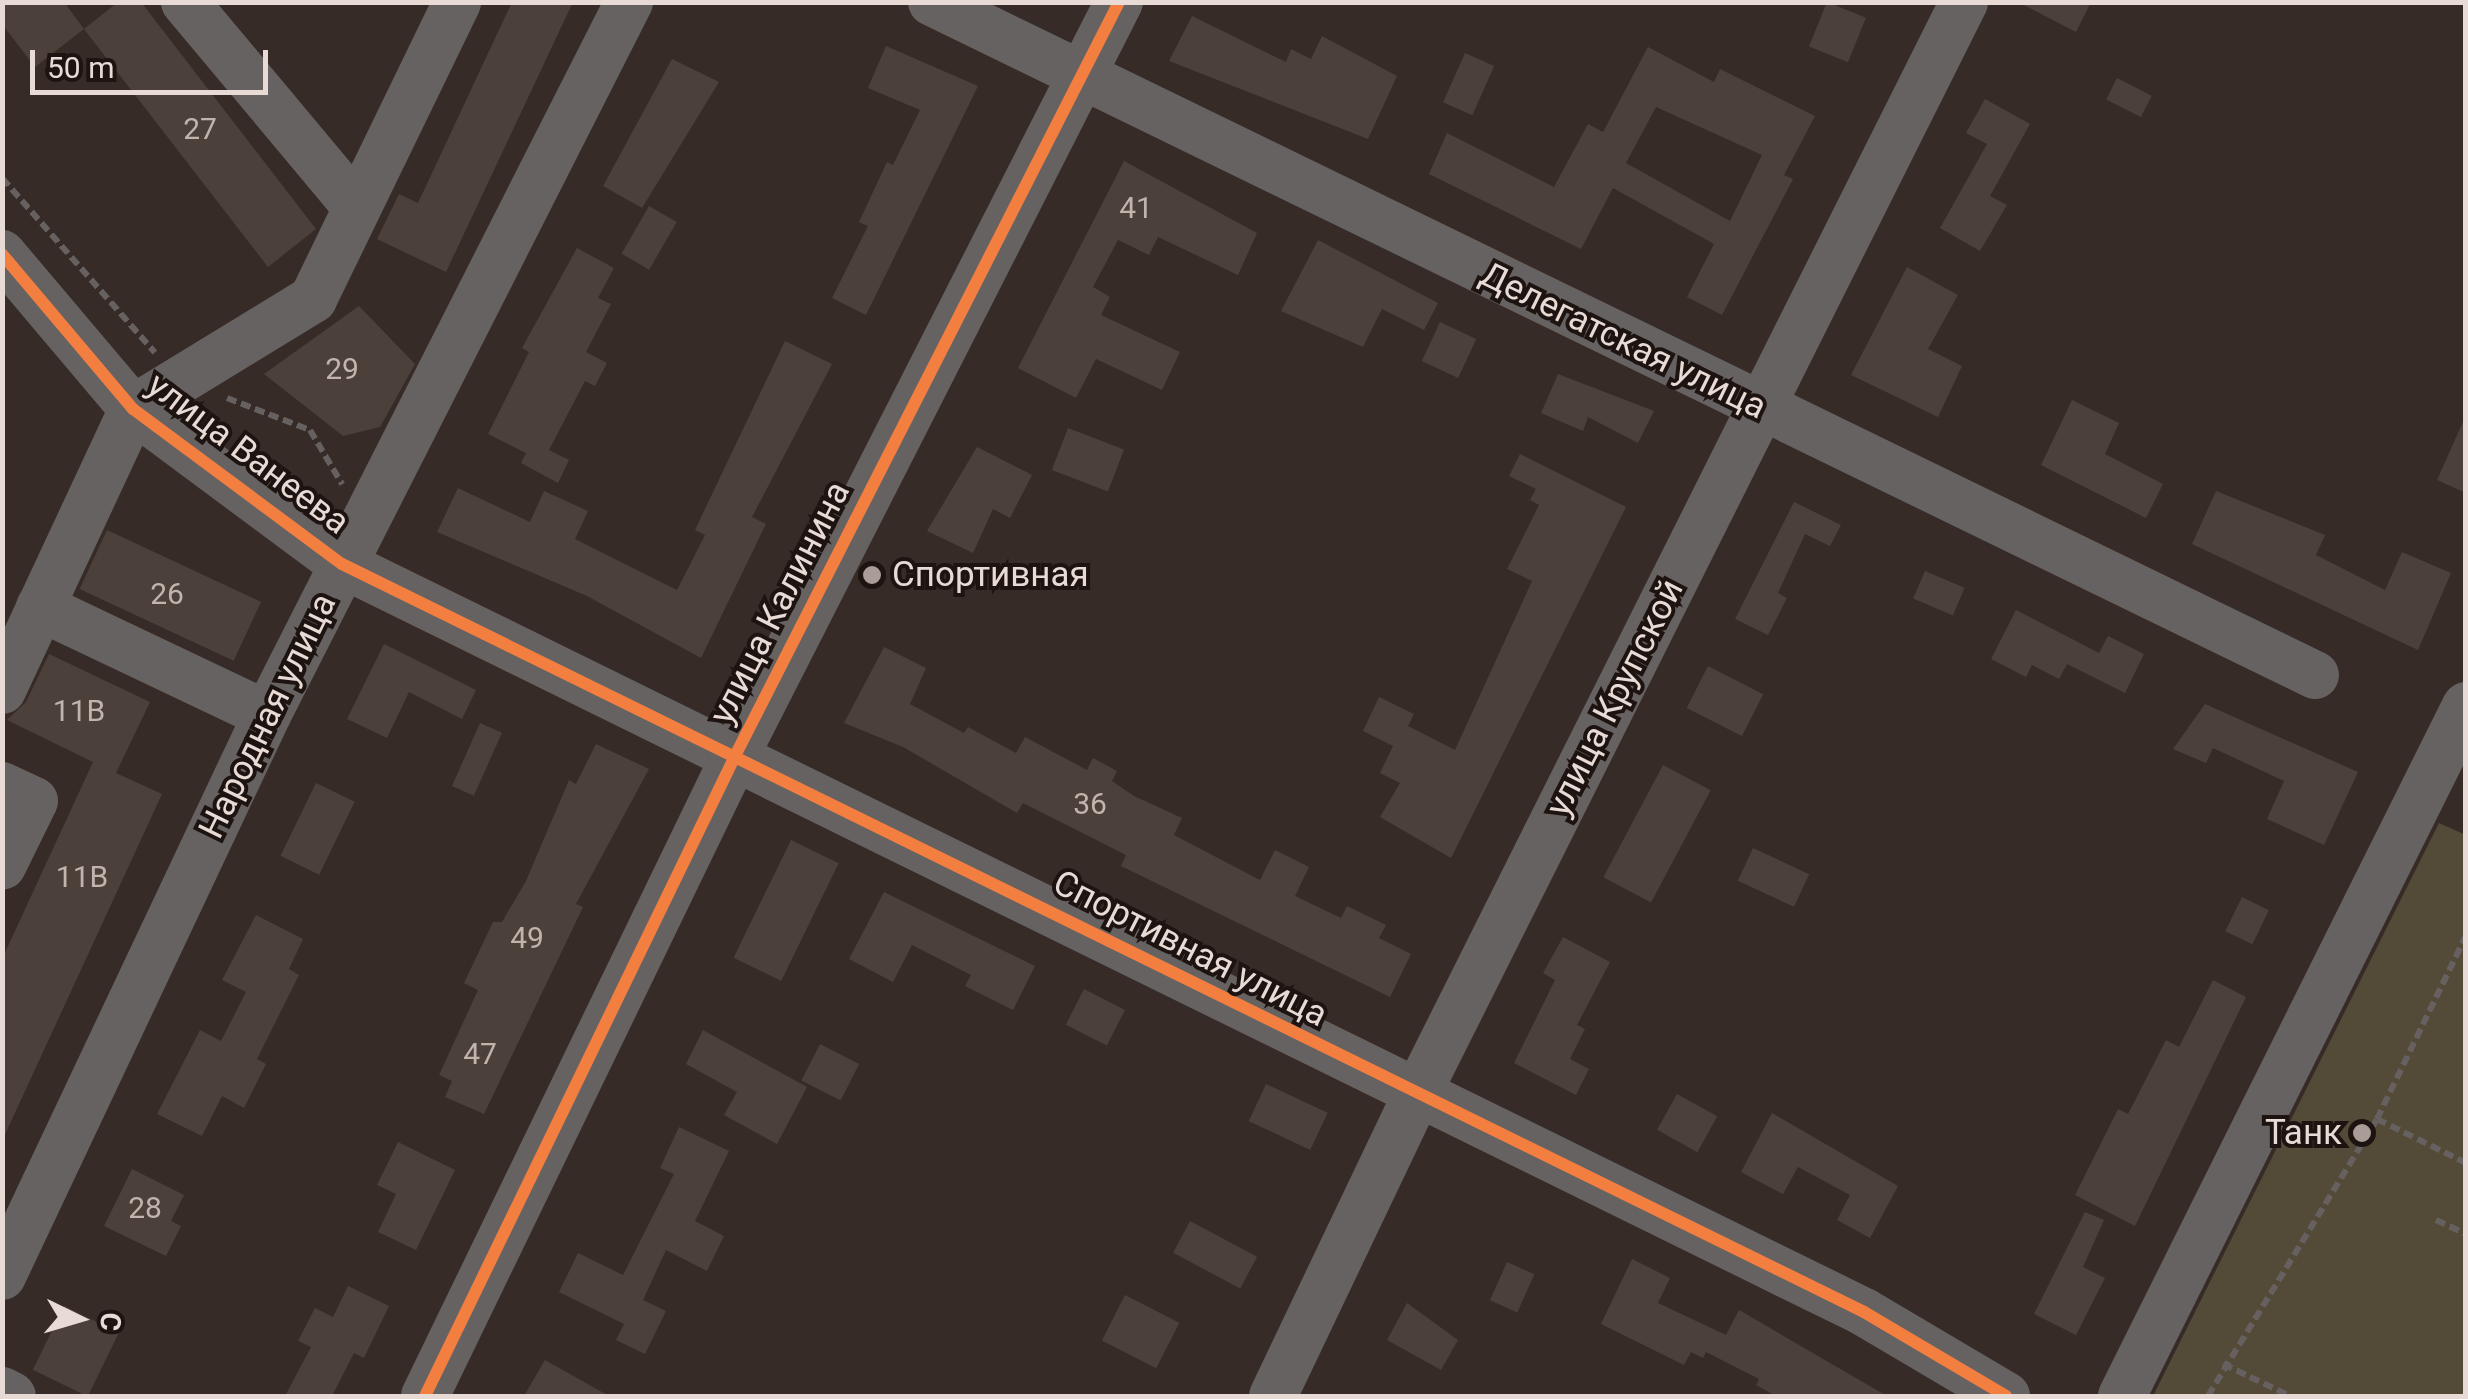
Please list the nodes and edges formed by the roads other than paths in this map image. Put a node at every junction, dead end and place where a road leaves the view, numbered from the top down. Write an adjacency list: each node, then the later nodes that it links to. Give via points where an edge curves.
1 (185, 2): 8 (street)
2 (457, 2): 8 (street)
3 (629, 2): 12 (street, Народная улица)
4 (932, 2): 7 (street, Делегатская улица)
5 (1119, 2): 7 (street, улица Калинина)
6 (1964, 2): 11 (street, улица Крупской)
7 (1085, 76): 11 (street, Делегатская улица); 18 (street, улица Калинина)
8 (357, 208): 10 (street, via 313,299)
9 (11, 279): 10 (street, улица Ванеева)
10 (132, 409): 12 (street, улица Ванеева); 13 (street)
11 (1760, 409): 14 (street, Делегатская улица); 21 (street, улица Крупской)
12 (342, 564): 17 (street, Народная улица); 18 (street, Спортивная улица)
13 (40, 607): 15 (street); 17 (street)
14 (2315, 676)
15 (2, 690)
16 (2466, 706): 28 (street)
17 (267, 715): 22 (street, Народная улица)
18 (736, 754): 21 (street, Спортивная улица); 25 (street, улица Калинина)
19 (2, 786): 20 (street, via 34,801)
20 (2, 866)
21 (1416, 1096): 26 (street, улица Крупской); 27 (street, Спортивная улица, via 1864,1312)
22 (2, 1276)
23 (2, 1391): 24 (street)
24 (12, 1396)
25 (424, 1396)
26 (1273, 1396)
27 (2006, 1396)
28 (2122, 1396)

